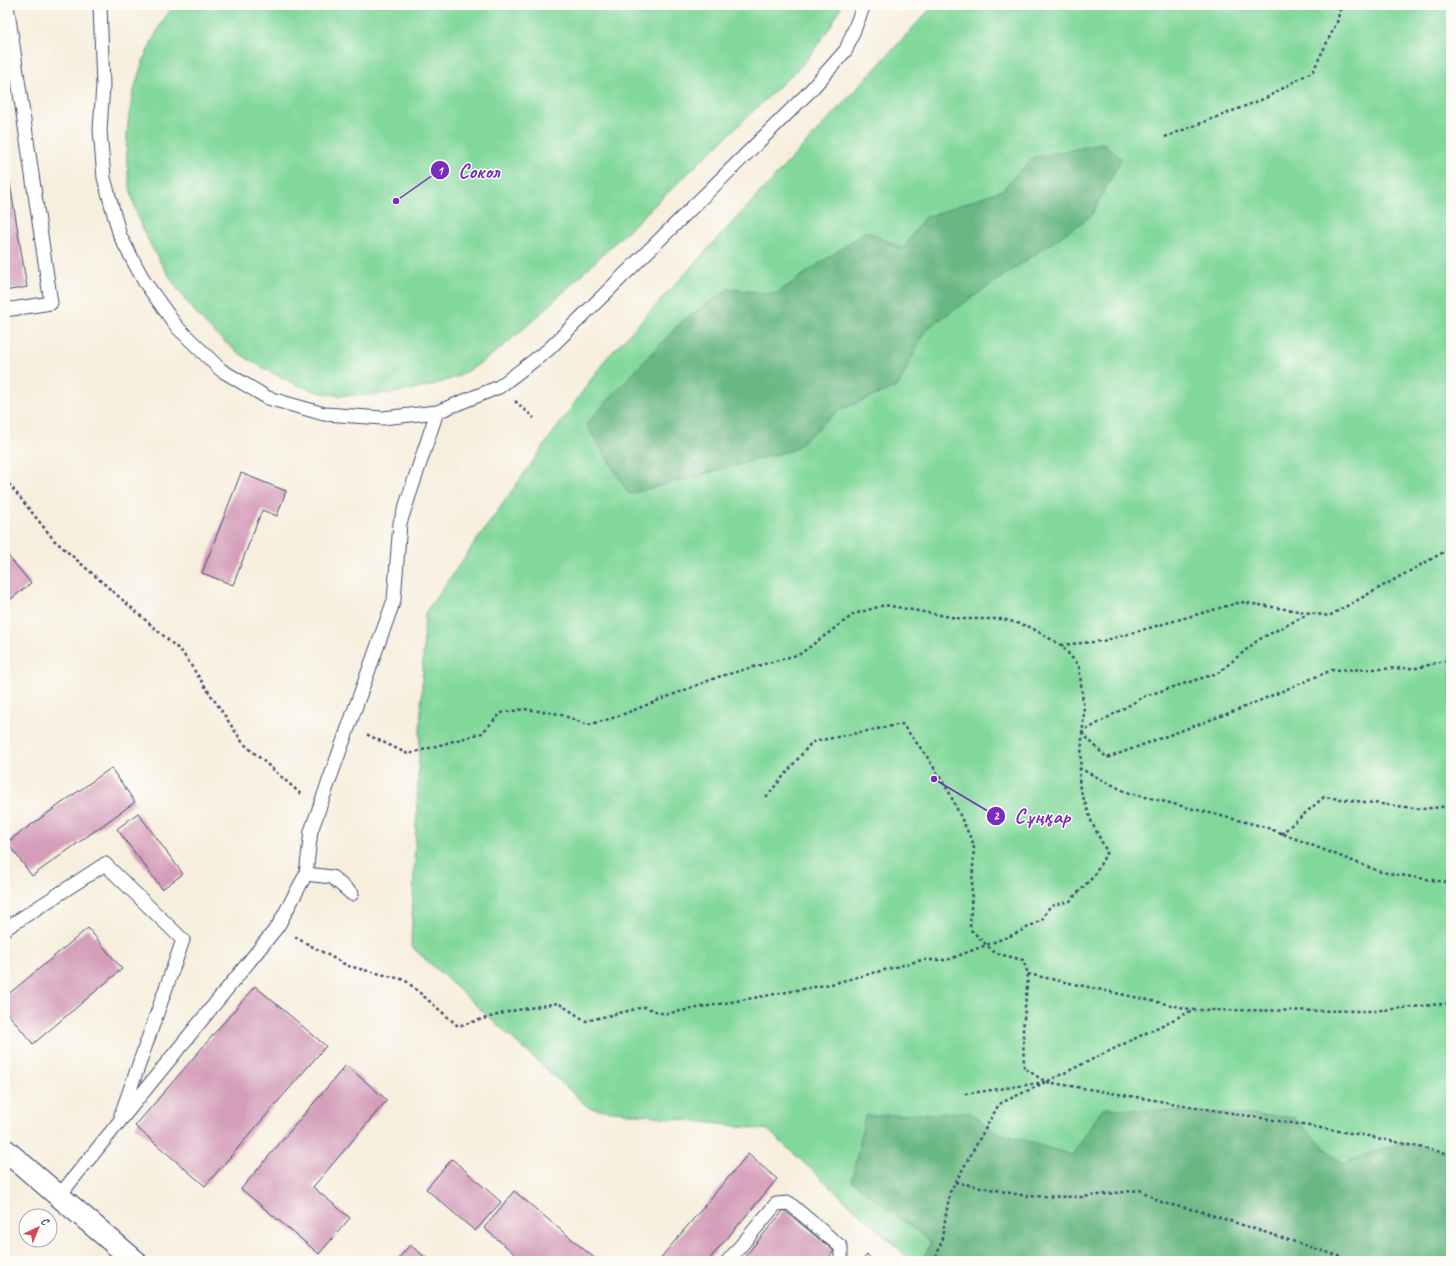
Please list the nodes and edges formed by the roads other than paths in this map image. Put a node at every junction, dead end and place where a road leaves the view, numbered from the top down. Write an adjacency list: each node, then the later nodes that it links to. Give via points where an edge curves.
1 (7, 5): 4 (lane, via 51,303)
2 (100, 5): 5 (lane, via 103,85 100,130 104,178 120,236 144,281 177,327 221,370 268,398 324,414 383,418)
3 (864, 5): 5 (lane, via 846,50 810,91 548,349 500,387)
4 (5, 310)
5 (437, 412): 6 (lane, via 400,524 394,600 312,831)
6 (306, 874): 7 (lane, via 332,877); 9 (lane, via 278,926)
7 (352, 894)
8 (5, 929): 9 (lane, via 105,864 183,940)
9 (118, 1124): 11 (lane)
10 (5, 1150): 11 (main road)
11 (59, 1196): 12 (main road)
12 (135, 1261)
13 (728, 1261): 14 (lane, via 776,1204 790,1204 841,1247)
14 (842, 1261)

